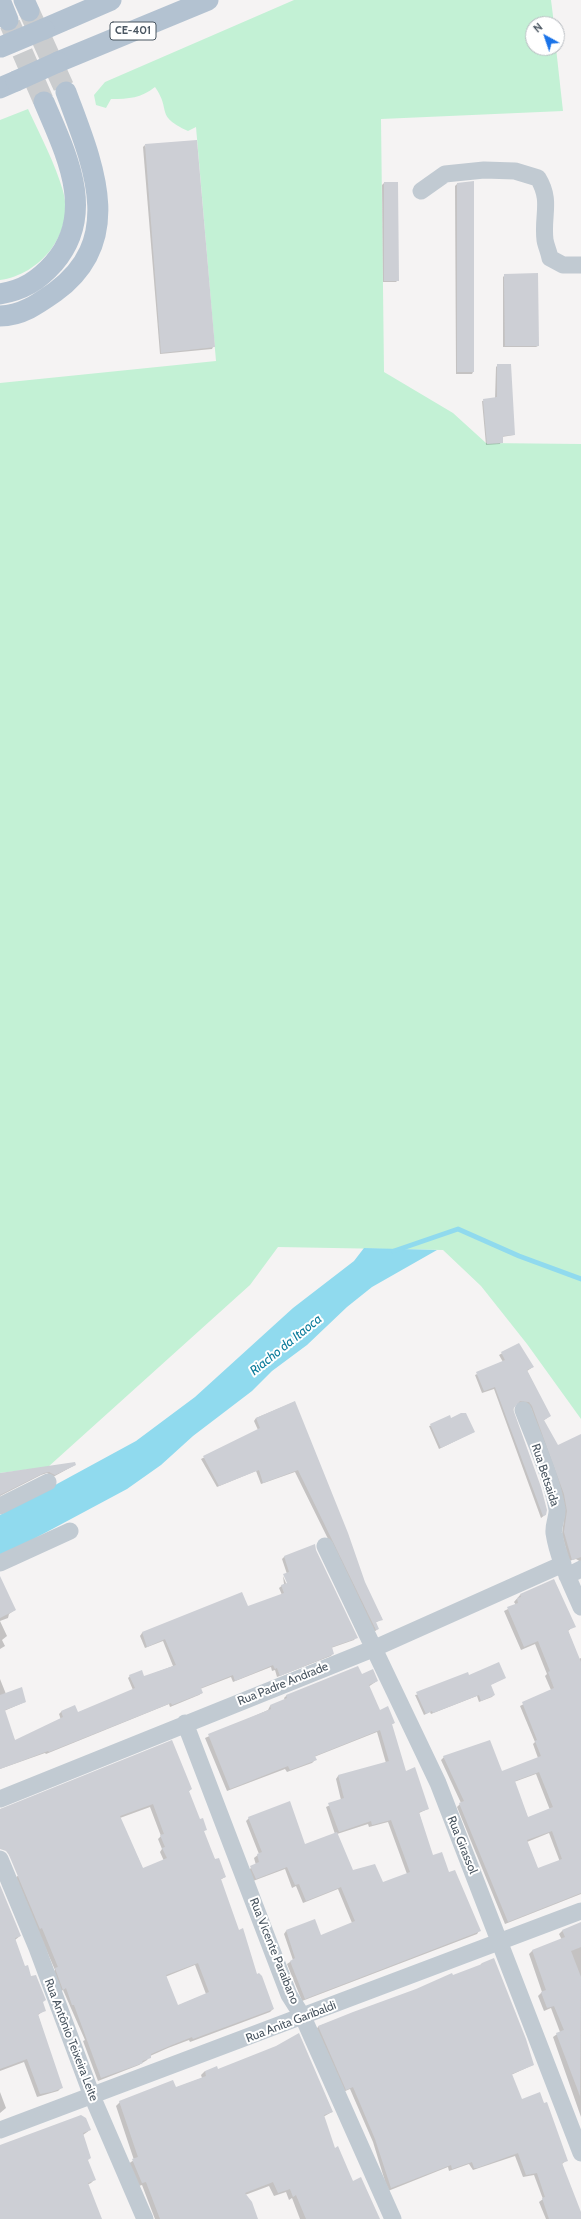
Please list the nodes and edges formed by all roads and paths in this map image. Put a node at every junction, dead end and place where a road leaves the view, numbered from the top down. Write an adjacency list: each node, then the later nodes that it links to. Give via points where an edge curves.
1 (0, 0): 4 (main road)
2 (110, 0): 5 (main road, bridge)
3 (208, 0): 6 (main road, CE-401, bridge)
4 (8, 20)
5 (1, 47)
6 (8, 84)
7 (66, 92): 12 (main road, via 94,169 99,222 90,250 67,283 34,307 10,316)
8 (44, 102): 11 (main road, via 72,173 76,198 75,222 64,251 44,274 19,291)
9 (421, 191): 10 (street, via 445,174 484,170 515,171 538,178 545,189 545,239 550,258 563,265)
10 (581, 265)
11 (0, 294)
12 (0, 316)
13 (523, 1410): 19 (street, Rua Betsaida, via 547,1472 557,1511 553,1523 554,1533)
14 (48, 1482): 15 (street)
15 (0, 1506)
16 (70, 1531): 18 (street)
17 (325, 1546): 21 (street, Rua Girassol)
18 (0, 1563)
19 (570, 1569): 20 (street, Rua Betsaida); 21 (street, Rua Padre Andrade)
20 (581, 1607)
21 (375, 1648): 22 (street, Rua Padre Andrade); 26 (street, Rua Girassol, via 438,1783)
22 (185, 1723): 23 (street, Rua Padre Andrade); 27 (street, Rua Vicente Paraibano, via 289,1995)
23 (0, 1799)
24 (0, 1859): 28 (street, Rua Antônio Teixeira Leite, via 37,1948)
25 (581, 1911): 26 (street, Rua Anita Garibaldi)
26 (501, 1943): 27 (street, Rua Anita Garibaldi); 30 (street, Rua Girassol)
27 (303, 2017): 28 (street, Rua Anita Garibaldi); 32 (street, Rua Vicente Paraibano)
28 (92, 2096): 29 (street, Rua Anita Garibaldi); 31 (street, Rua Antônio Teixeira Leite)
29 (0, 2130)
30 (581, 2153)
31 (145, 2219)
32 (393, 2219)

